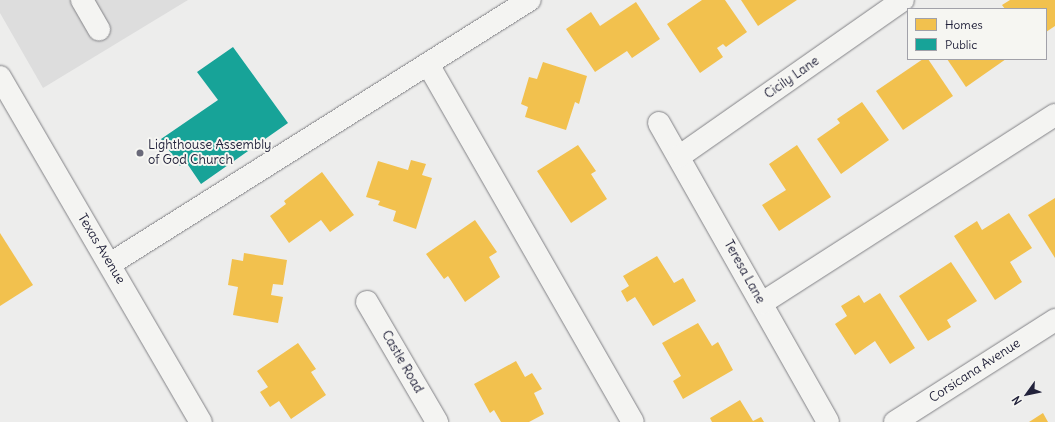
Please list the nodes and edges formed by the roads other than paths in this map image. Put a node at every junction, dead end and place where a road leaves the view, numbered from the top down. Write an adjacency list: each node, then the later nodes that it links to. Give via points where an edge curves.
1 (82, 0): 4 (street)
2 (530, 0): 5 (street)
3 (903, 0): 9 (street, Cicily Lane)
4 (99, 29)
5 (429, 66): 10 (street); 16 (street)
6 (0, 76): 10 (street, Texas Avenue)
7 (1055, 115): 12 (street)
8 (659, 123): 9 (street, Teresa Lane)
9 (680, 156): 12 (street, Teresa Lane)
10 (110, 264): 14 (street, Texas Avenue)
11 (367, 302): 15 (street, Castle Road)
12 (762, 303): 17 (street, Teresa Lane)
13 (1055, 320): 18 (street, Corsicana Avenue)
14 (201, 422)
15 (437, 422)
16 (634, 422)
17 (828, 422)
18 (895, 422)

